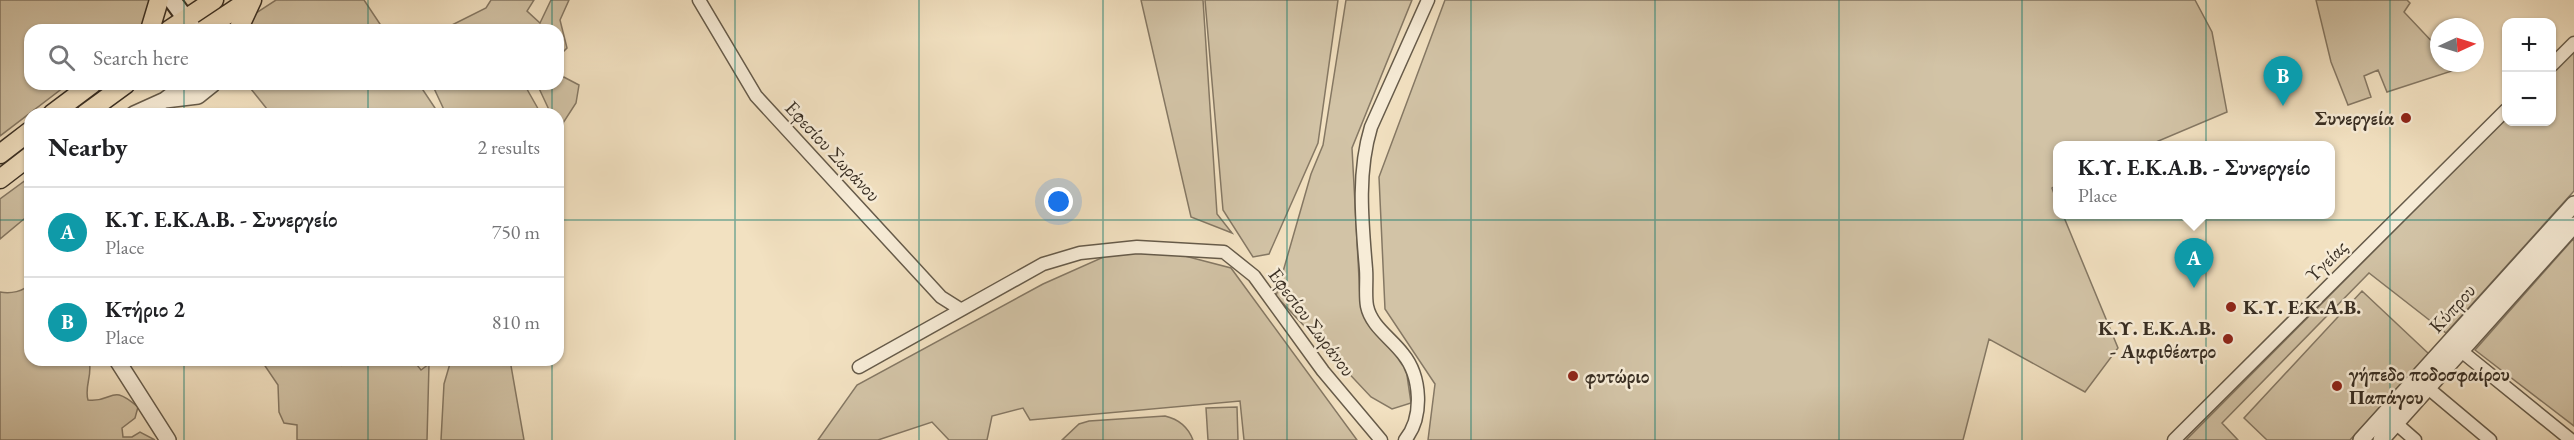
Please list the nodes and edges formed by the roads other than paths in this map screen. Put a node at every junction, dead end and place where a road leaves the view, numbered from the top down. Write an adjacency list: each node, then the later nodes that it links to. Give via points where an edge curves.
1 (159, 0): 7 (main road)
2 (172, 0): 8 (main road)
3 (250, 0): 10 (main road); 11 (main road)
4 (699, 0): 29 (street, Εφεσίου Σωράνου, via 760,101 941,297)
5 (1428, 0): 37 (street, via 1371,127 1361,179 1367,307 1378,328 1404,355 1415,378 1418,407)
6 (204, 2): 9 (main road)
7 (152, 24)
8 (198, 24)
9 (201, 24)
10 (206, 24)
11 (240, 24)
12 (2574, 42): 13 (street)
13 (2556, 61)
14 (84, 90): 19 (main road)
15 (118, 90): 20 (main road)
16 (178, 90): 18 (street)
17 (206, 90): 18 (street, via 198,96)
18 (165, 100): 21 (street)
19 (60, 108)
20 (93, 108)
21 (147, 108)
22 (2502, 114): 38 (street, Υγείας)
23 (24, 136): 24 (main road)
24 (0, 154)
25 (24, 161): 26 (main road)
26 (0, 179)
27 (2574, 204): 30 (street, Κύπρου)
28 (2574, 225): 30 (street, Κύπρου)
29 (960, 309): 32 (street, Εφεσίου Σωράνου); 36 (street, Εφεσίου Σωράνου, via 1042,264 1080,253 1137,246 1224,252 1254,276 1323,371)
30 (2456, 347): 33 (street, Κύπρου); 43 (street)
31 (121, 366): 35 (street)
32 (859, 367)
33 (2422, 384): 34 (street, Κύπρου); 42 (street)
34 (2390, 419): 39 (street, Κύπρου); 40 (street, Κύπρου); 41 (street)
35 (168, 440)
36 (1381, 440)
37 (1406, 440)
38 (2174, 440)
39 (2361, 440)
40 (2382, 440)
41 (2415, 440)
42 (2490, 440)
43 (2571, 440)

